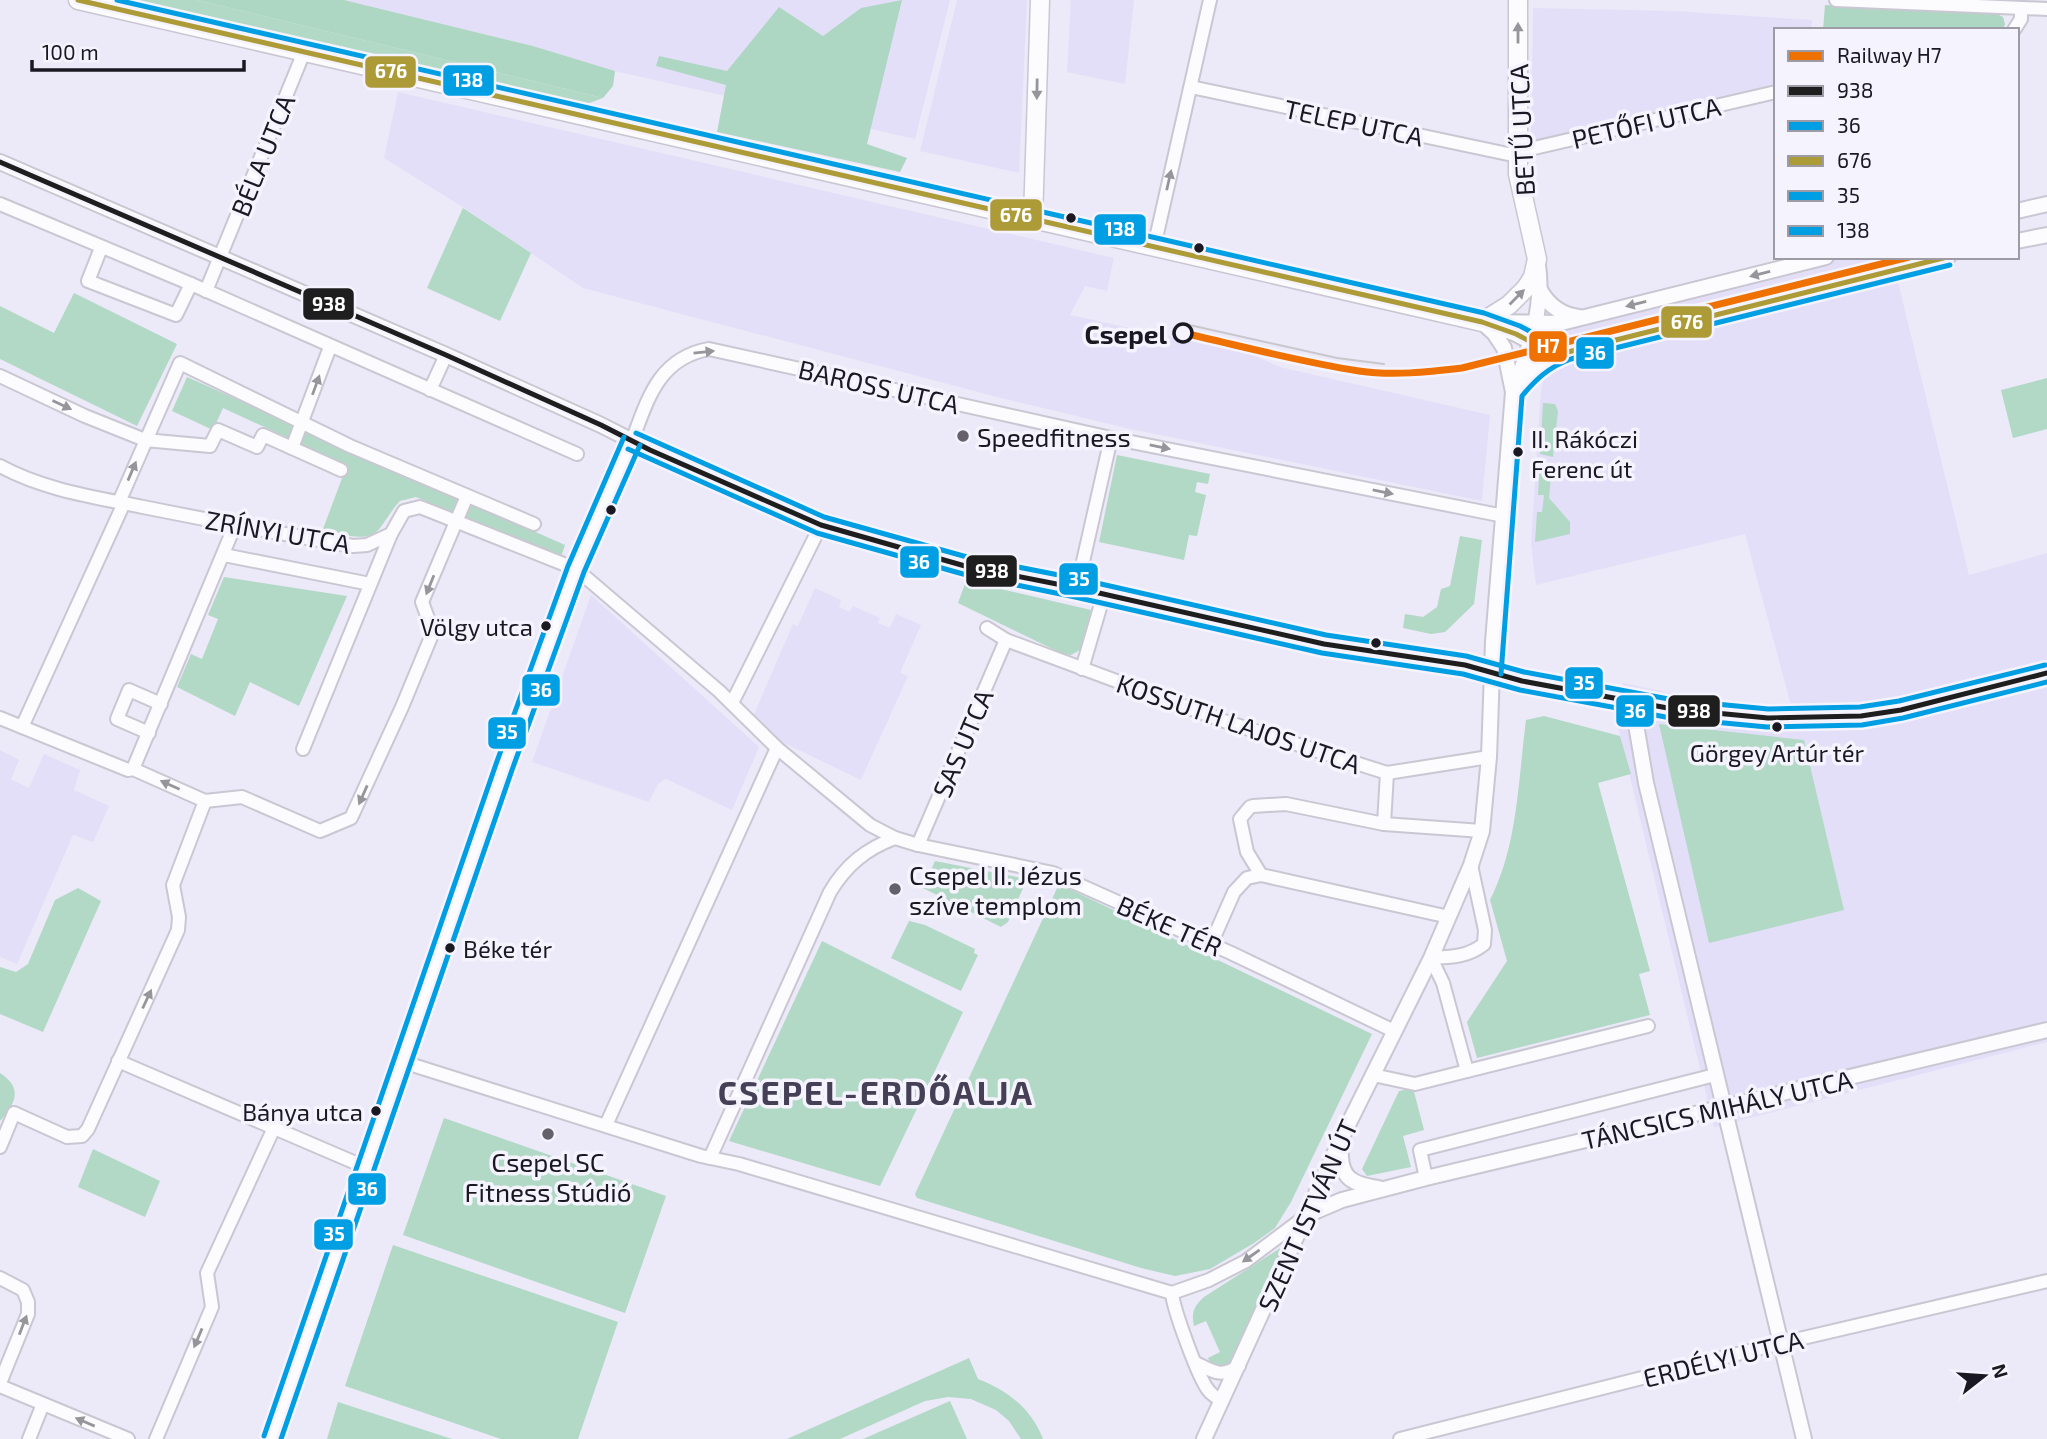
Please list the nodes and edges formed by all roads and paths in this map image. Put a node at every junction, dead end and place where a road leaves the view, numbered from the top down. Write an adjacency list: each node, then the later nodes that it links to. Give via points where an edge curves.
1 (78, 0): 10 (main road)
2 (1040, 0): 18 (main road, one-way to 18)
3 (1210, 0): 11 (street)
4 (1518, 0): 13 (main road, BETŰ UTCA, one-way to 4)
5 (1836, 0): 6 (street)
6 (1850, 1): 7 (street)
7 (2021, 8): 8 (street); 9 (street)
8 (2047, 9)
9 (2015, 28)
10 (304, 52): 18 (main road); 23 (street, BÉLA UTCA)
11 (1191, 87): 13 (street, TELEP UTCA); 21 (street, one-way to 11)
12 (1774, 92): 13 (street, PETŐFI UTCA)
13 (1517, 153): 24 (main road, BETŰ UTCA)
14 (0, 162): 23 (street)
15 (0, 204): 22 (street)
16 (2047, 204): 17 (street)
17 (2019, 211)
18 (1033, 219): 21 (main road)
19 (2047, 235): 20 (street)
20 (2019, 242)
21 (1154, 247): 31 (main road)
22 (101, 248): 27 (street); 27 (street, via 88,281 176,315)
23 (220, 257): 29 (street, BÉLA UTCA); 35 (street)
24 (1537, 259): 28 (street, BETŰ UTCA); 31 (main road, one-way to 24, via 1526,288)
25 (1818, 259): 30 (street, one-way to 30)
26 (1940, 259): 36 (street)
27 (191, 284): 29 (street)
28 (1540, 290): 30 (street, via 1555,309); 32 (street, BETŰ UTCA)
29 (206, 291): 34 (street)
30 (1584, 317): 32 (street)
31 (1482, 322): 32 (street); 33 (street); 39 (street, SZENT ISTVÁN ÚT, via 1504,348)
32 (1534, 323): 33 (street, BETŰ UTCA)
33 (1531, 342): 36 (street); 39 (street, SZENT ISTVÁN ÚT)
34 (330, 346): 38 (street); 40 (street, one-way to 34)
35 (446, 355): 38 (street); 43 (street)
36 (1556, 355): 39 (street, via 1534,366)
37 (0, 376): 42 (street, one-way to 42)
38 (430, 390): 45 (street)
39 (1513, 392): 50 (street, SZENT ISTVÁN ÚT)
40 (302, 423): 42 (street, via 180,363); 44 (street); 48 (street)
41 (1111, 438): 43 (street, BAROSS UTCA, one-way to 41, via 652,390 667,369 681,357 709,349); 50 (street, BAROSS UTCA, one-way to 50); 59 (street)
42 (145, 440): 44 (street, via 211,446 218,430 257,447 263,435); 49 (street, one-way to 42)
43 (632, 441): 53 (street); 57 (street)
44 (292, 448): 47 (street)
45 (577, 454)
46 (0, 466): 49 (street, ZRÍNYI UTCA, via 53,488)
47 (341, 470)
48 (467, 496): 51 (street); 52 (street)
49 (121, 502): 54 (street, ZRÍNYI UTCA); 70 (street)
50 (1504, 516): 64 (street, SZENT ISTVÁN ÚT)
51 (456, 521): 55 (street, ZRÍNYI UTCA, via 415,507 401,514); 57 (street, ZRÍNYI UTCA); 77 (street, one-way to 77, via 422,602 430,637 351,818 320,831 242,797)
52 (534, 524)
53 (821, 525): 59 (street, via 965,566); 67 (street)
54 (235, 526): 55 (street, ZRÍNYI UTCA, via 354,546); 56 (street)
55 (391, 534): 58 (street)
56 (224, 555): 58 (street); 68 (street)
57 (576, 569): 67 (street, BÉKE TÉR); 91 (street)
58 (370, 584): 73 (street)
59 (1077, 588): 60 (street)
60 (1104, 594): 63 (street, KOSSUTH LAJOS UTCA); 64 (street, via 1324,644)
61 (987, 628): 62 (street, KOSSUTH LAJOS UTCA)
62 (1006, 640): 63 (street, KOSSUTH LAJOS UTCA); 81 (street, SAS UTCA)
63 (1082, 669): 76 (street, KOSSUTH LAJOS UTCA)
64 (1492, 673): 66 (street); 74 (street, SZENT ISTVÁN ÚT)
65 (2047, 673): 66 (street, via 1861,716 1768,718)
66 (1632, 701): 93 (street, via 1646,783)
67 (732, 703): 72 (street, BÉKE TÉR)
68 (161, 704): 71 (street); 71 (street, via 130,690 117,719)
69 (0, 718): 70 (street)
70 (22, 727): 75 (street)
71 (149, 733): 75 (street)
72 (777, 748): 80 (street, BÉKE TÉR, via 856,816); 96 (street)
73 (303, 749)
74 (1489, 757): 76 (street); 79 (street, SZENT ISTVÁN ÚT)
75 (133, 769): 77 (street, one-way to 75)
76 (1387, 773): 78 (street, KOSSUTH LAJOS UTCA)
77 (205, 801): 90 (street, one-way to 77, via 178,930 173,885)
78 (1384, 824): 79 (street); 83 (street, via 1286,804 1250,807 1240,819 1247,852)
79 (1482, 831): 82 (street, SZENT ISTVÁN ÚT)
80 (895, 838): 81 (street, BÉKE TÉR); 100 (street, via 855,859 830,892)
81 (918, 845): 85 (street, BÉKE TÉR, via 1053,873)
82 (1471, 865): 84 (street, SZENT ISTVÁN ÚT); 86 (street, via 1484,944 1475,952)
83 (1261, 875): 84 (street); 85 (street, via 1247,878 1234,892)
84 (1449, 917): 86 (street, SZENT ISTVÁN ÚT)
85 (1211, 944): 89 (street, BÉKE TÉR)
86 (1431, 957): 89 (street, SZENT ISTVÁN ÚT); 92 (street, via 1443,983)
87 (1648, 1026): 92 (street)
88 (2047, 1030): 95 (street, TÁNCSICS MIHÁLY UTCA)
89 (1394, 1031): 94 (street, SZENT ISTVÁN ÚT)
90 (118, 1061): 97 (street); 99 (street, via 82,1136 67,1137 14,1113)
91 (403, 1062): 96 (street); 101 (street)
92 (1467, 1071): 94 (street, via 1415,1084)
93 (1715, 1074): 95 (street); 102 (street, via 1420,1150)
94 (1373, 1075): 98 (street, SZENT ISTVÁN ÚT)
95 (1723, 1107): 102 (street, TÁNCSICS MIHÁLY UTCA); 108 (street)
96 (606, 1125): 100 (street)
97 (273, 1130): 101 (street); 116 (street, one-way to 116, via 207,1273 212,1307)
98 (1341, 1139): 103 (street, via 1340,1159 1346,1176 1361,1185); 104 (street, SZENT ISTVÁN ÚT)
99 (0, 1147)
100 (710, 1158): 107 (street)
101 (365, 1167): 117 (street)
102 (1426, 1178): 103 (street, TÁNCSICS MIHÁLY UTCA)
103 (1386, 1189): 104 (street, TÁNCSICS MIHÁLY UTCA, via 1342,1200)
104 (1307, 1216): 107 (street, one-way to 107, via 1246,1261); 110 (street, SZENT ISTVÁN ÚT)
105 (0, 1278): 111 (street, one-way to 105, via 28,1314 23,1290)
106 (2047, 1281): 108 (street, ERDÉLYI UTCA)
107 (1172, 1293): 109 (street)
108 (1780, 1343): 119 (street, ERDÉLYI UTCA); 120 (street)
109 (1196, 1363): 110 (street, via 1227,1374); 112 (street, via 1207,1390)
110 (1239, 1366): 112 (street, SZENT ISTVÁN ÚT)
111 (0, 1384): 113 (street)
112 (1222, 1401): 118 (street, SZENT ISTVÁN ÚT)
113 (43, 1404): 114 (street); 115 (street, one-way to 113)
114 (29, 1439)
115 (128, 1439)
116 (156, 1439)
117 (272, 1439)
118 (1204, 1439)
119 (1400, 1439)
120 (1804, 1439)

